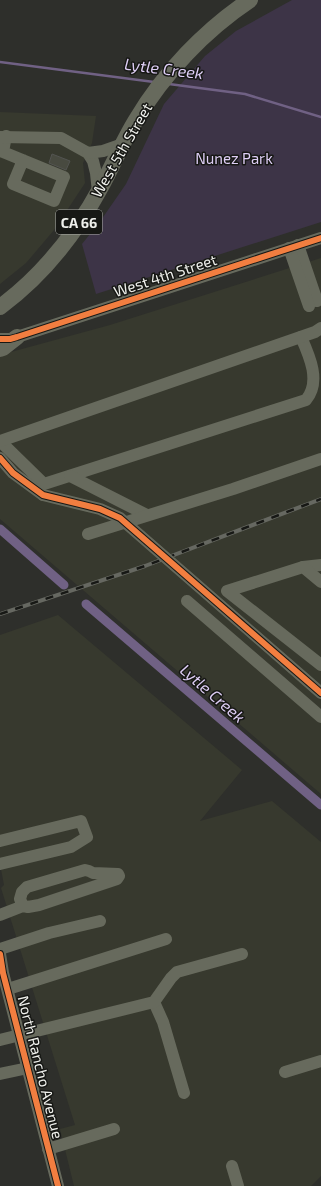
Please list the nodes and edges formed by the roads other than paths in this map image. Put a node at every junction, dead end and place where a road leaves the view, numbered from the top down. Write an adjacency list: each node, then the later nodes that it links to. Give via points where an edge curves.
1 (250, 0): 3 (main road, West 5th Street / CA 66, via 184,56 158,87)
2 (3, 136): 4 (street, via 61,138); 5 (street, via 3,152)
3 (123, 144): 4 (street); 6 (main road, West 5th Street / CA 66)
4 (88, 153): 6 (street, via 93,161)
5 (23, 160)
6 (98, 192): 10 (main road, West 5th Street / CA 66, via 57,253)
7 (321, 238): 8 (street, West 4th Street)
8 (294, 247): 9 (street); 12 (street, West 4th Street)
9 (313, 304)
10 (0, 307)
11 (321, 328): 13 (street)
12 (17, 337): 14 (street, West 4th Street); 15 (main road)
13 (301, 337): 16 (street); 18 (street)
14 (0, 338)
15 (0, 349)
16 (318, 367): 17 (street)
17 (318, 392): 21 (street, via 306,400)
18 (0, 441): 21 (street, via 44,484)
19 (0, 458): 29 (street, bridge, via 13,473 43,495 100,509 120,518)
20 (321, 459): 22 (street)
21 (70, 476): 22 (street)
22 (147, 515): 23 (street)
23 (88, 534)
24 (321, 565): 25 (street)
25 (304, 567): 26 (street); 28 (street, via 227,591)
26 (321, 582)
27 (187, 601): 30 (street)
28 (321, 666)
29 (321, 692)
30 (321, 717)
31 (0, 841): 32 (street, via 81,821 87,837 71,847)
32 (0, 864)
33 (23, 906): 33 (street, via 39,905 117,879 119,876 85,870 28,887 22,892 20,899); 34 (street)
34 (0, 915)
35 (100, 921): 37 (street)
36 (166, 939): 41 (street)
37 (0, 949)
38 (0, 954): 40 (street, North Rancho Avenue)
39 (242, 954): 42 (street, via 177,972)
40 (2, 974): 41 (street, North Rancho Avenue)
41 (8, 989): 43 (street, North Rancho Avenue)
42 (154, 1002): 43 (street); 49 (street, via 163,1022)
43 (19, 1035): 44 (street); 46 (street, North Rancho Avenue)
44 (0, 1040)
45 (321, 1061): 47 (street)
46 (28, 1068): 48 (street); 51 (street, North Rancho Avenue)
47 (285, 1072)
48 (0, 1074)
49 (184, 1093)
50 (114, 1129): 51 (street)
51 (48, 1149): 53 (street, North Rancho Avenue)
52 (232, 1166): 54 (street)
53 (58, 1186)
54 (238, 1186)

